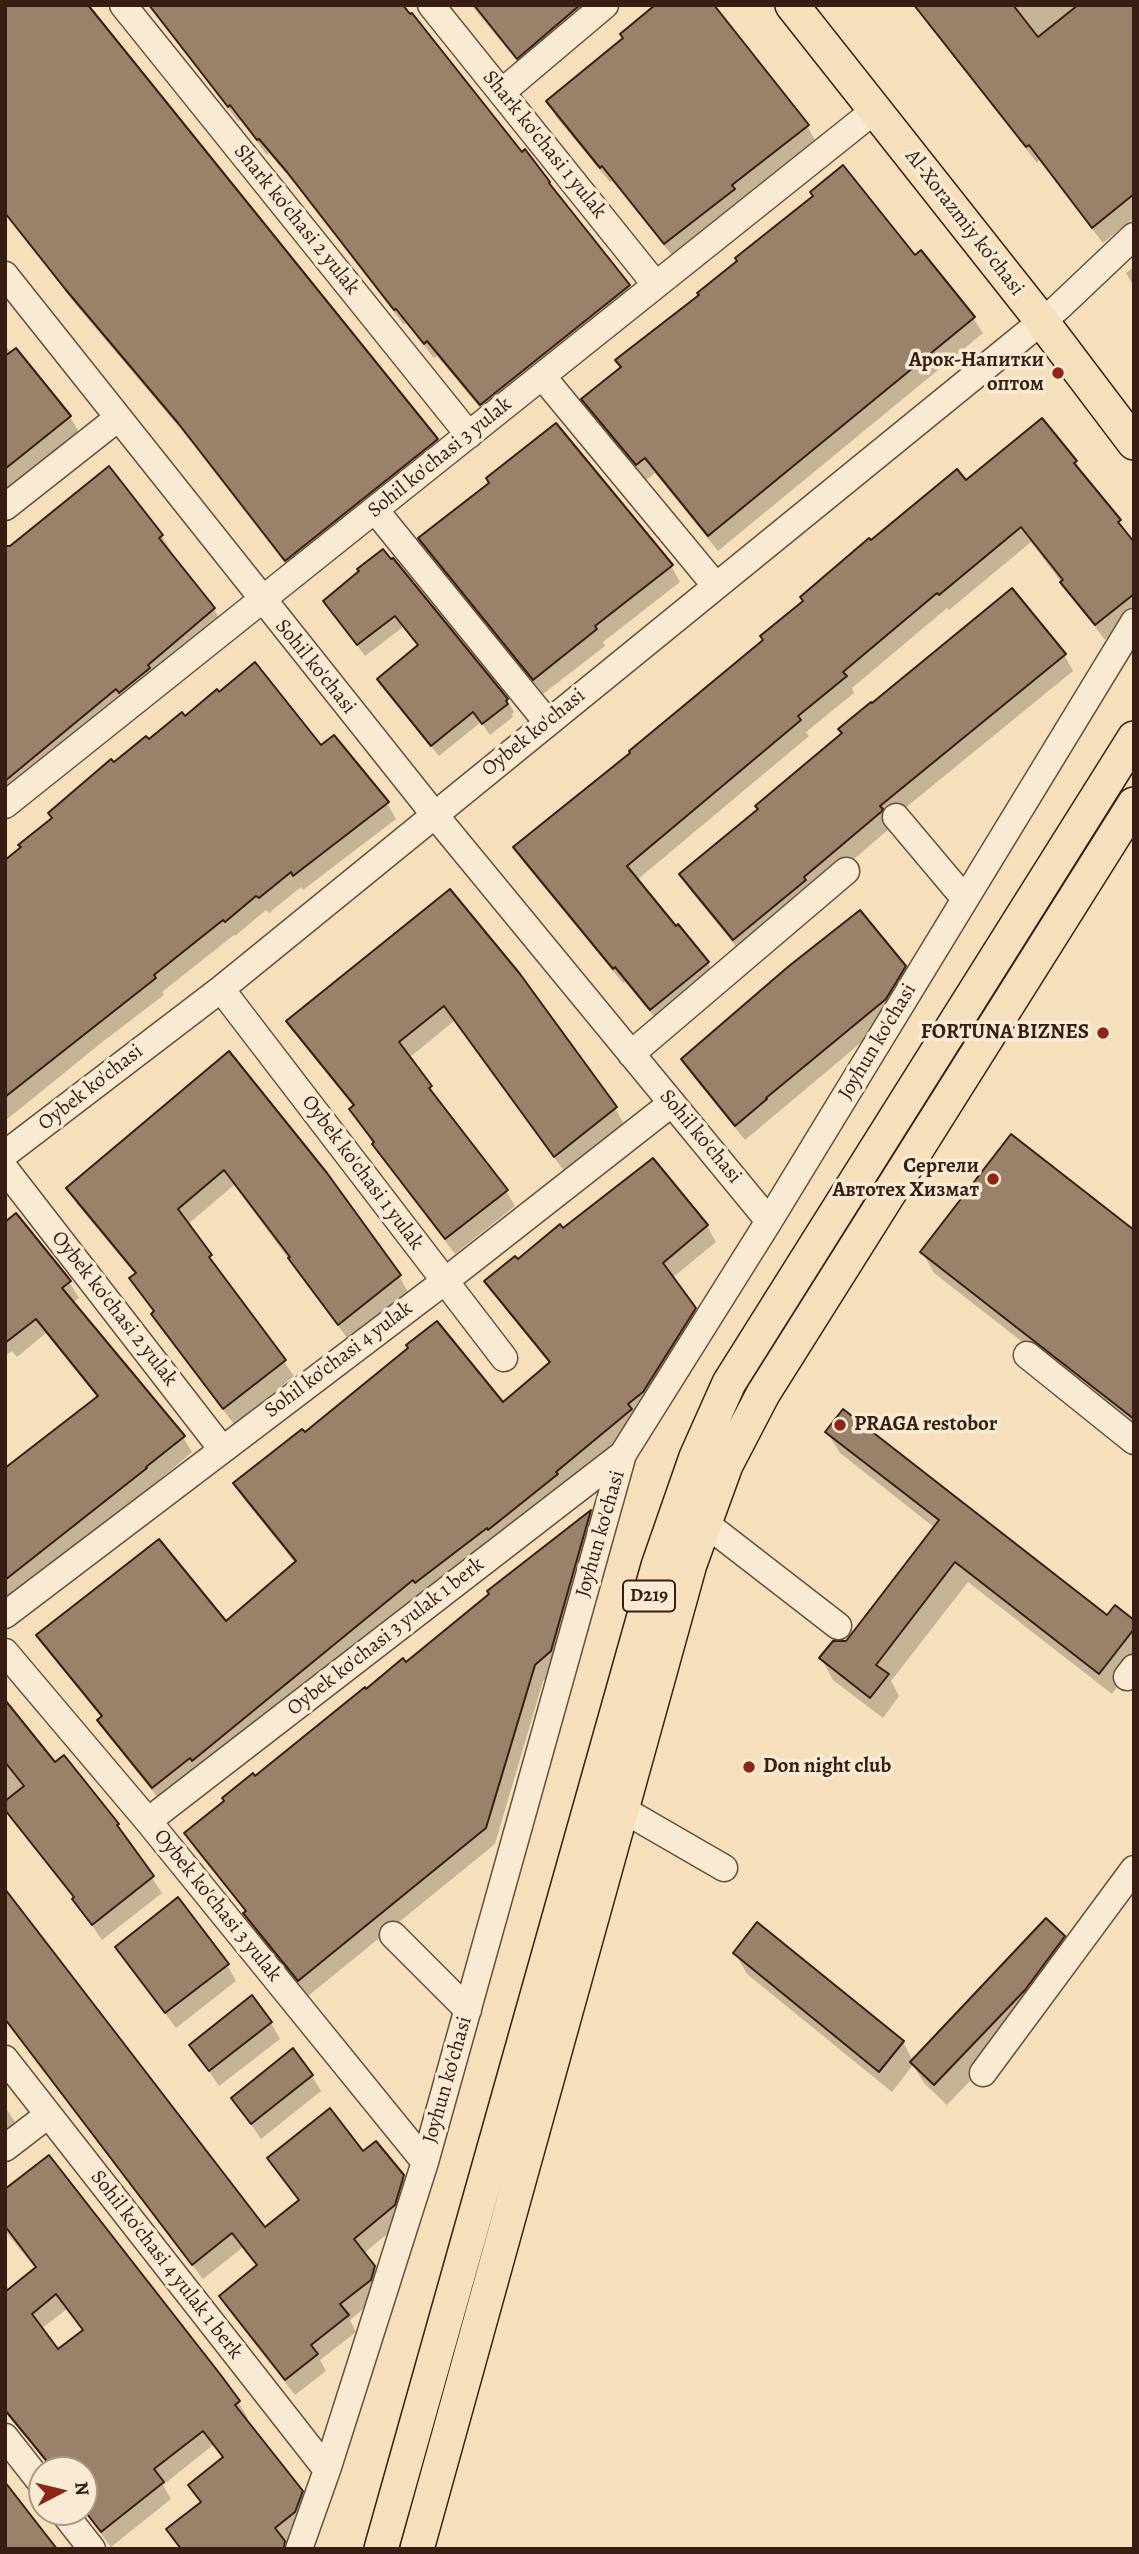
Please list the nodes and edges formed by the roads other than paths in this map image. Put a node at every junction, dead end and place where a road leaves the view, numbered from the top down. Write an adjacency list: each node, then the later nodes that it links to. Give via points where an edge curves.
1 (123, 5): 15 (street, Shark ko'chasi 2 yulak)
2 (431, 5): 6 (street, Shark ko'chasi 1 yulak)
3 (605, 5): 6 (street)
4 (792, 5): 7 (main road, Al-Xorazmiy ko’chasi)
5 (819, 5): 11 (main road, Al-Xorazmiy ko’chasi)
6 (502, 92): 10 (street, Shark ko'chasi 1 yulak)
7 (875, 110): 10 (street, Sohil ko'chasi 3 yulak); 11 (main road, Al-Xorazmiy ko’chasi)
8 (1134, 236): 11 (street, Oybek ko'chasi)
9 (5, 275): 14 (street, Sohil ko'chasi)
10 (656, 285): 12 (street, Sohil ko'chasi 3 yulak)
11 (1050, 314): 13 (main road, Al-Xorazmiy ko’chasi); 16 (main road, Al-Xorazmiy ko’chasi); 19 (street, Oybek ko'chasi)
12 (542, 376): 15 (street, Sohil ko'chasi 3 yulak); 19 (street)
13 (1134, 408)
14 (118, 418): 17 (street); 20 (street, Sohil ko'chasi)
15 (469, 435): 18 (street, Sohil ko'chasi 3 yulak)
16 (1134, 443)
17 (5, 507)
18 (375, 510): 20 (street, Sohil ko'chasi 3 yulak); 22 (street)
19 (715, 585): 22 (street, Oybek ko'chasi)
20 (262, 600): 25 (street, Sohil ko'chasi 3 yulak); 26 (street, Sohil ko'chasi)
21 (1134, 622): 29 (street, Joyhun ko'chasi)
22 (547, 722): 26 (street, Oybek ko'chasi)
23 (1134, 738): 63 (main road, D219, via 729,1383 695,1457 658,1566)
24 (1134, 804): 42 (main road, D219, via 763,1394 726,1465)
25 (5, 805)
26 (434, 814): 30 (street, Oybek ko'chasi); 31 (street, Sohil ko'chasi)
27 (896, 817): 29 (street)
28 (846, 871): 31 (street)
29 (965, 899): 35 (street, Joyhun ko'chasi)
30 (221, 989): 33 (street, Oybek ko'chasi); 36 (street, Oybek ko'chasi 1 yulak)
31 (631, 1054): 32 (street, Sohil ko'chasi)
32 (672, 1103): 35 (street, Sohil ko'chasi); 36 (street, Sohil ko'chasi 4 yulak)
33 (5, 1154)
34 (5, 1168): 40 (street, Oybek ko'chasi 2 yulak)
35 (769, 1221): 41 (street, Joyhun ko'chasi)
36 (444, 1281): 38 (street, Oybek ko'chasi 1 yulak); 40 (street, Sohil ko'chasi 4 yulak)
37 (1027, 1355): 39 (street)
38 (504, 1358)
39 (1134, 1441)
40 (222, 1449): 43 (street, Sohil ko'chasi 4 yulak)
41 (624, 1454): 47 (street, Oybek ko'chasi 3 yulak 1 berk); 51 (street, Joyhun ko'chasi)
42 (705, 1523): 44 (street); 46 (main road, D219)
43 (5, 1615)
44 (838, 1626)
45 (5, 1652): 47 (street, Oybek ko'chasi 3 yulak)
46 (622, 1809): 48 (street); 64 (main road, D219)
47 (148, 1821): 56 (street, Oybek ko'chasi 3 yulak)
48 (724, 1868)
49 (1134, 1869): 53 (street)
50 (393, 1935): 51 (street)
51 (468, 2010): 56 (street, Joyhun ko'chasi)
52 (5, 2059): 54 (street, Sohil ko'chasi 4 yulak 1 berk)
53 (983, 2073)
54 (48, 2115): 55 (street); 59 (street, Sohil ko'chasi 4 yulak 1 berk)
55 (5, 2148)
56 (425, 2162): 59 (street, Joyhun ko'chasi)
57 (5, 2437): 58 (street)
58 (28, 2466)
59 (327, 2470): 62 (street, Joyhun ko'chasi)
60 (74, 2526): 61 (street)
61 (92, 2549)
62 (299, 2549)
63 (381, 2549)
64 (416, 2549)

